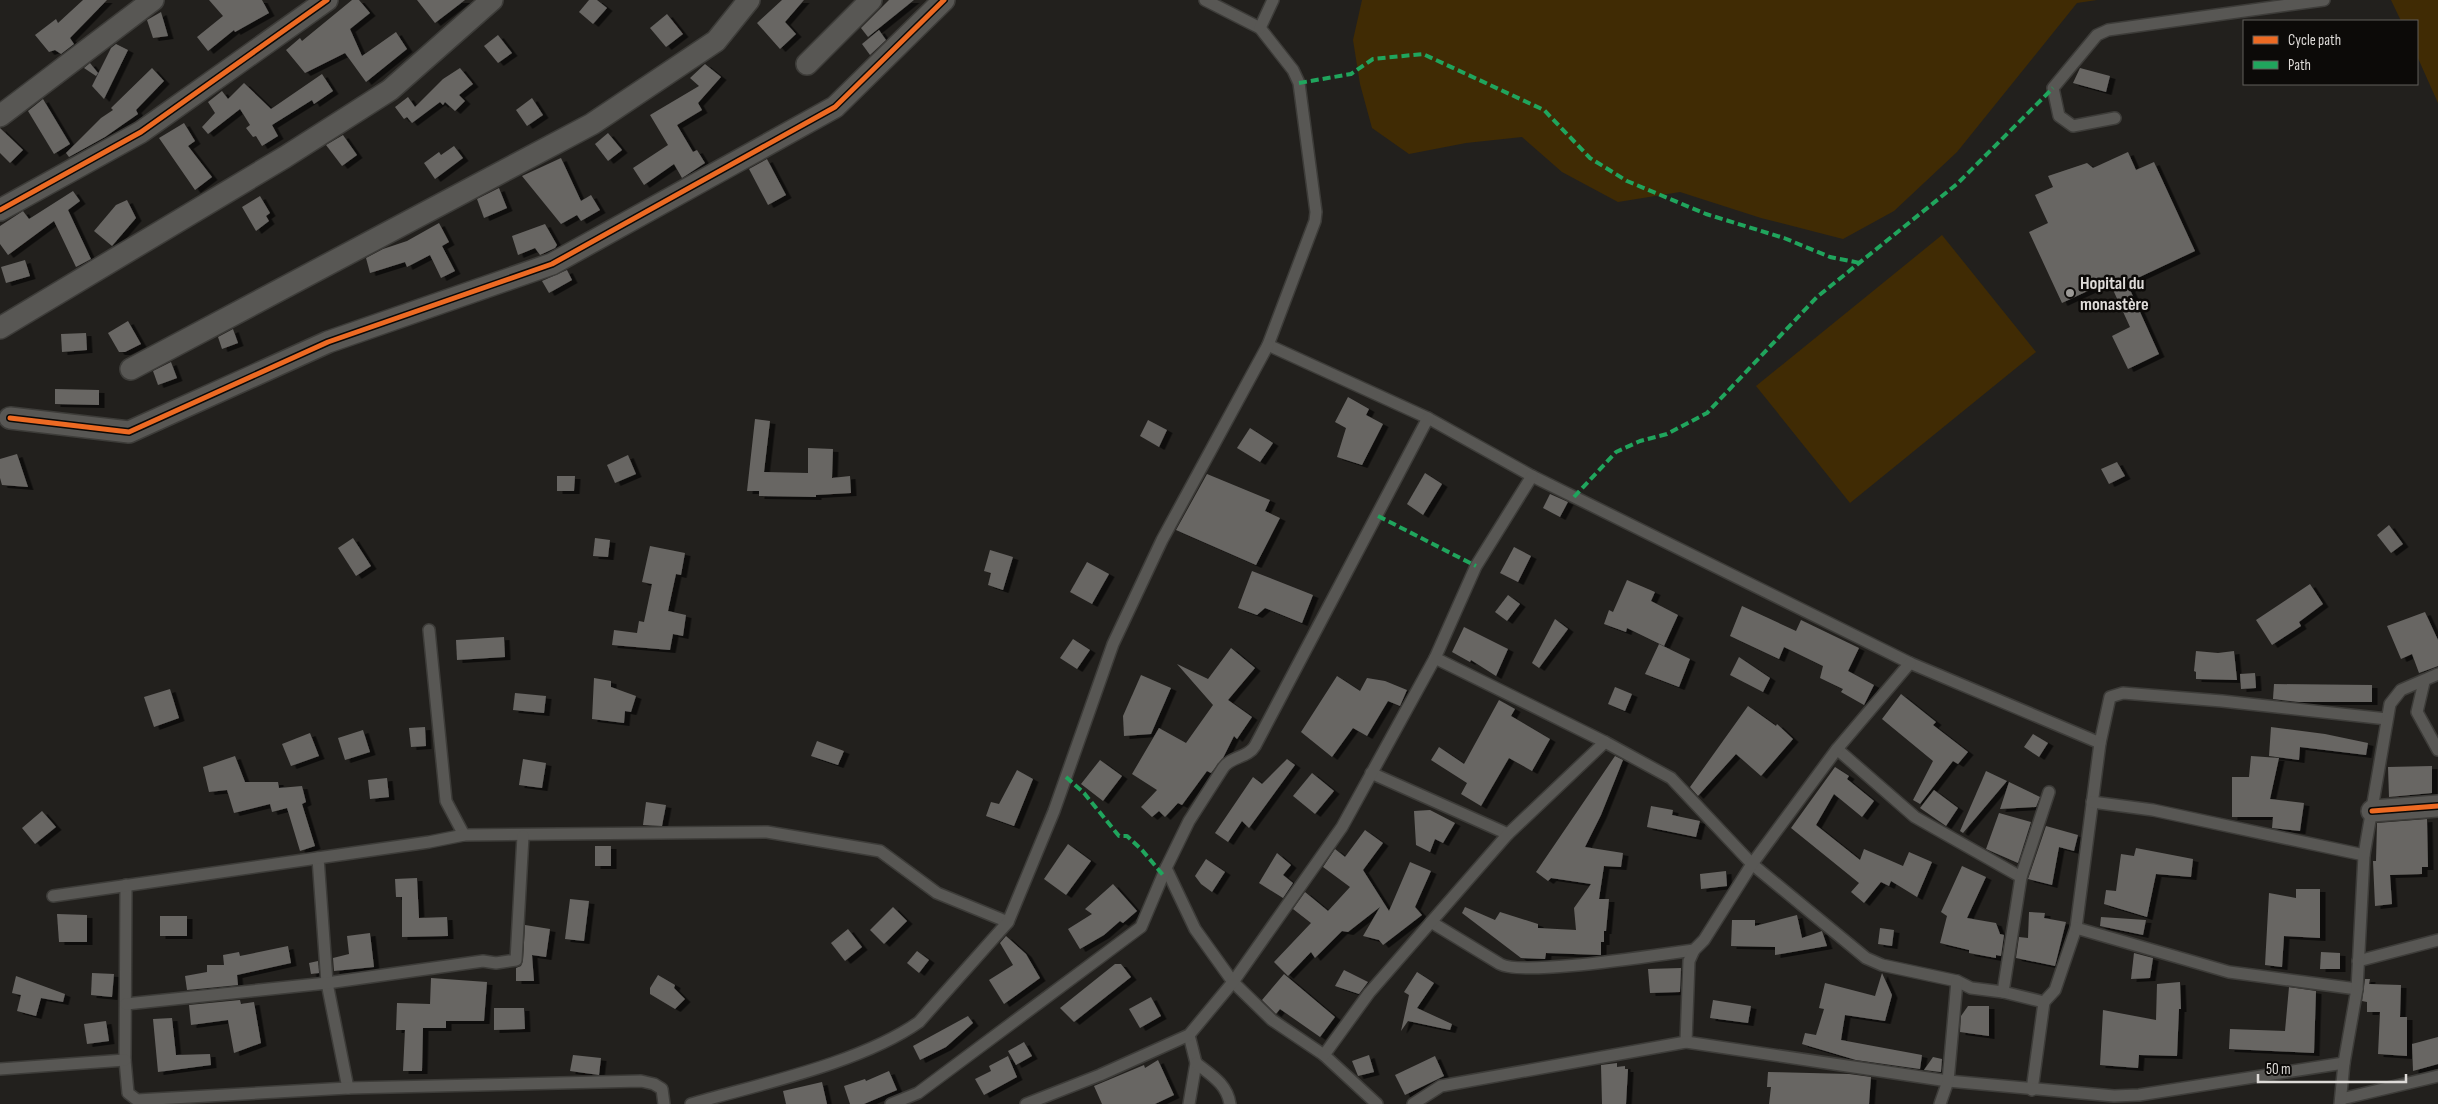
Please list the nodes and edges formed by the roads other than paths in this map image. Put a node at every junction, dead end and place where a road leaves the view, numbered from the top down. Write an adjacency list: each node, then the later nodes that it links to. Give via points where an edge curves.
1 (153, 0): 12 (street)
2 (327, 0): 14 (street, via 141,132)
3 (492, 0): 15 (street, via 390,90)
4 (749, 0): 17 (street, via 716,41 592,124)
5 (871, 0): 11 (street)
6 (944, 0): 18 (street, via 835,107 552,264 328,342 129,432)
7 (1205, 0): 10 (lane)
8 (1273, 0): 10 (lane)
9 (2324, 0): 13 (lane, via 2108,30 2097,35 2053,88 2059,116 2072,126)
10 (1260, 28): 16 (lane, via 1293,70 1299,83 1316,212 1316,221)
11 (807, 64)
12 (0, 116)
13 (2115, 118)
14 (0, 210)
15 (0, 328)
16 (1268, 345): 19 (lane); 46 (lane, via 1162,540 1113,644 1054,810)
17 (131, 369)
18 (10, 418)
19 (1428, 418): 20 (lane); 42 (lane, via 1253,749 1229,760 1223,768 1189,821)
20 (1532, 476): 22 (lane, via 1476,566); 23 (lane)
21 (429, 630): 37 (lane, via 446,801)
22 (1435, 658): 27 (lane); 31 (lane)
23 (1910, 663): 28 (lane); 29 (lane)
24 (2438, 674): 25 (lane)
25 (2424, 682): 26 (lane, via 2401,690 2390,704); 30 (lane, via 2418,712)
26 (2387, 719): 28 (lane, via 2123,693 2110,697); 35 (lane)
27 (1605, 742): 36 (lane); 41 (lane, via 1671,778)
28 (2100, 744): 33 (lane)
29 (1837, 749): 41 (lane); 43 (lane, via 1915,817)
30 (2438, 750)
31 (1372, 773): 36 (lane); 53 (lane, via 1342,827)
32 (2049, 792): 43 (lane)
33 (2092, 802): 39 (lane, via 2153,810); 48 (lane)
34 (2438, 806): 35 (street)
35 (2372, 811): 39 (lane)
36 (1508, 834): 47 (lane)
37 (464, 835): 38 (lane); 40 (lane)
38 (523, 836): 46 (lane, via 757,831 871,849 889,856 947,899); 54 (lane, via 516,960 483,961)
39 (2364, 855): 51 (lane)
40 (318, 858): 44 (lane); 54 (lane)
41 (1752, 864): 50 (lane, via 1704,940); 52 (lane, via 1866,958 1882,965)
42 (1166, 868): 53 (lane, via 1194,929); 74 (lane, via 1141,927 918,1093)
43 (2021, 877): 56 (lane)
44 (126, 885): 45 (lane); 58 (lane)
45 (53, 896)
46 (1008, 922): 73 (lane, via 919,1022 910,1028 849,1057)
47 (1431, 922): 50 (lane, via 1512,968 1577,965); 61 (lane, via 1368,993)
48 (2076, 928): 55 (lane, via 2229,972); 57 (lane, via 2056,990)
49 (2438, 940): 51 (lane)
50 (1694, 950): 60 (lane, via 1689,962)
51 (2358, 961): 55 (lane)
52 (1956, 981): 56 (lane, via 1971,988); 67 (lane)
53 (1233, 982): 59 (lane); 61 (lane, via 1272,1020)
54 (327, 983): 58 (lane); 68 (lane)
55 (2357, 989): 64 (lane)
56 (2003, 992): 57 (lane)
57 (2044, 1002): 69 (lane)
58 (126, 1004): 62 (lane)
59 (1189, 1035): 63 (lane); 75 (lane)
60 (1686, 1042): 67 (lane); 79 (lane, via 1441,1086)
61 (1324, 1054): 78 (lane)
62 (125, 1060): 65 (lane); 68 (lane, via 128,1093 137,1100)
63 (1196, 1063): 76 (lane); 77 (lane, via 1223,1085)
64 (2344, 1063): 70 (lane); 71 (lane)
65 (0, 1069)
66 (2438, 1076): 71 (lane)
67 (1948, 1081): 69 (lane); 80 (lane)
68 (348, 1088): 72 (lane, via 641,1081 662,1089)
69 (2032, 1090): 70 (lane)
70 (2139, 1100)
71 (2341, 1102)
72 (664, 1104)
73 (691, 1104)
74 (891, 1104)
75 (1026, 1104)
76 (1189, 1104)
77 (1230, 1104)
78 (1377, 1104)
79 (1413, 1104)
80 (1940, 1104)

